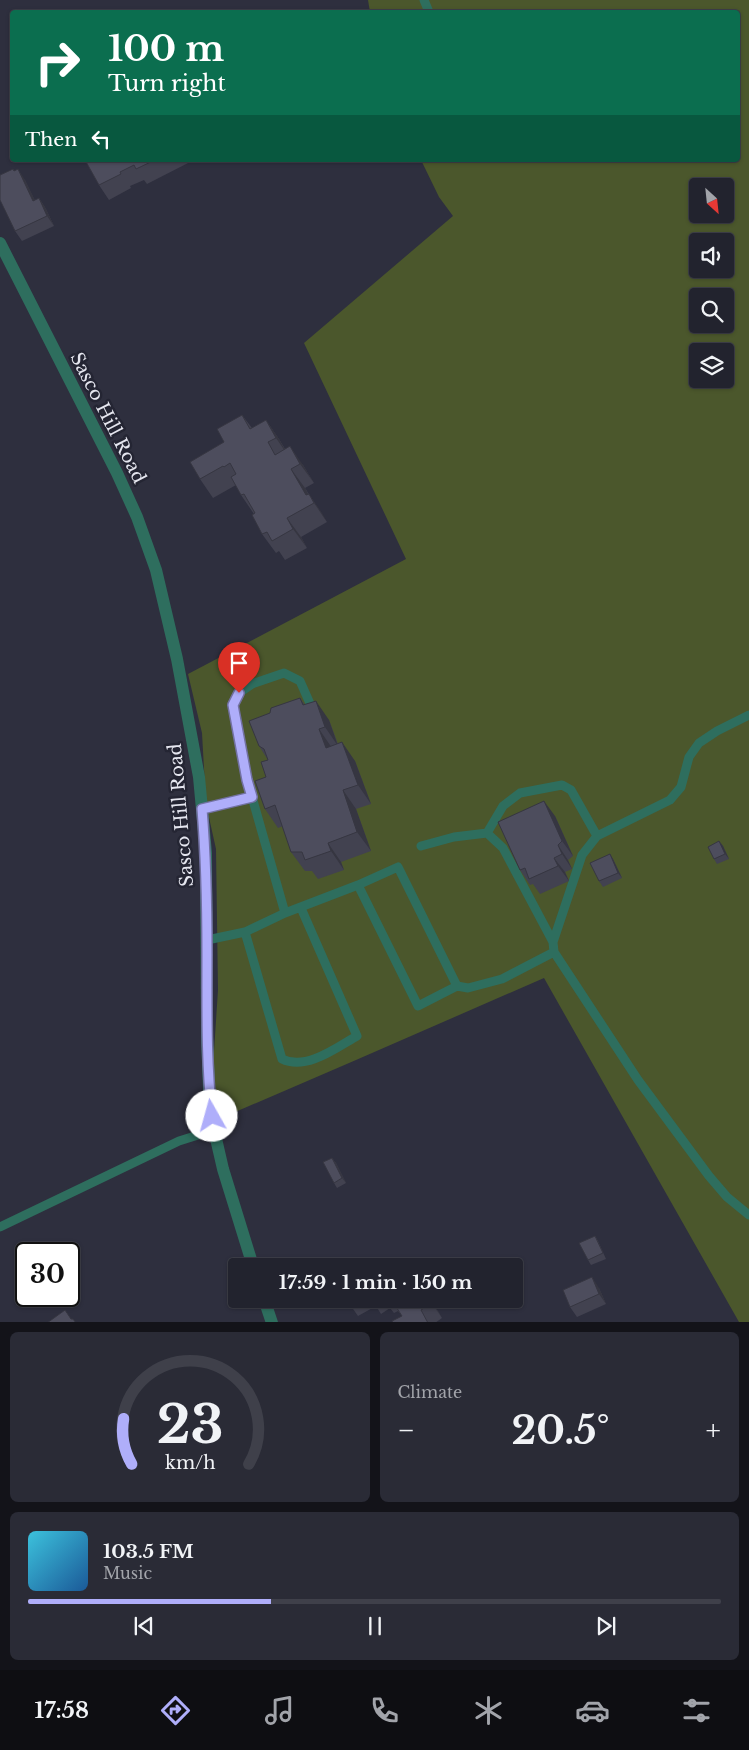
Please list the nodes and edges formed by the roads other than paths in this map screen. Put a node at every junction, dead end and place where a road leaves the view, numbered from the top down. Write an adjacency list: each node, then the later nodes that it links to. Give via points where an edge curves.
1 (0, 243): 5 (street, Sasco Hill Road, via 117,473 156,570 199,777)
2 (312, 708): 4 (lane, via 300,681 284,673 252,684 239,693 233,705)
3 (749, 715): 7 (lane, via 699,743 689,757 681,787 670,800)
4 (252, 797): 5 (lane); 11 (lane)
5 (202, 809): 13 (street, Sasco Hill Road)
6 (488, 833): 7 (lane, via 503,806 520,793 562,785 571,790); 8 (lane, via 454,837); 14 (lane, via 503,848)
7 (597, 836): 14 (lane, via 582,855)
8 (422, 846)
9 (358, 885): 10 (lane); 15 (lane, via 398,867); 15 (lane, via 418,1006)
10 (301, 908): 11 (lane); 12 (lane, via 357,1036 311,1060 291,1064 282,1059)
11 (285, 913): 12 (lane)
12 (245, 932): 13 (lane)
13 (207, 940): 16 (street, Sasco Hill Road, via 207,1036)
14 (554, 947): 15 (lane, via 502,979 468,988); 17 (lane, via 633,1072 709,1176)
15 (457, 986)
16 (214, 1130): 18 (lane, via 179,1141); 19 (street, Sasco Hill Road)
17 (749, 1215)
18 (0, 1227)
19 (251, 1258)
20 (267, 1308): 21 (street)
21 (272, 1322)

